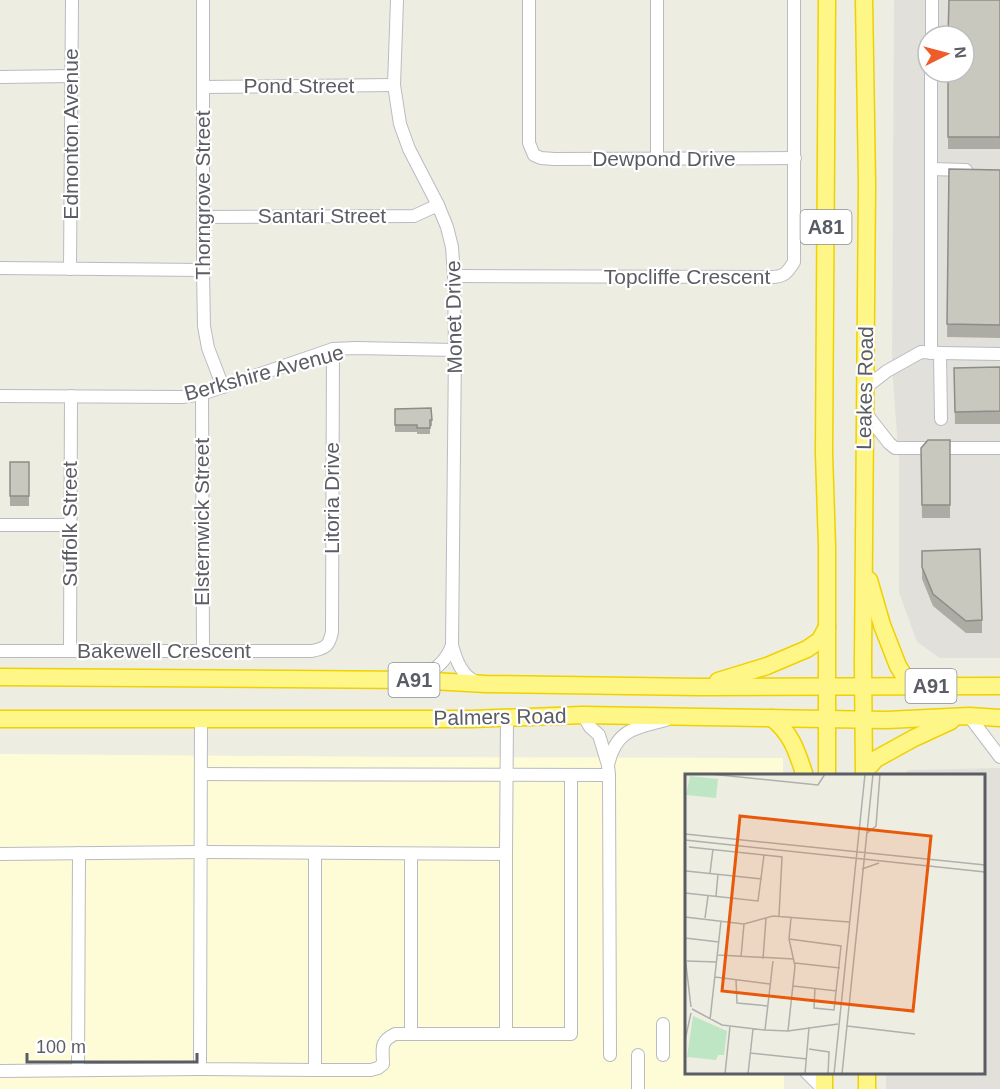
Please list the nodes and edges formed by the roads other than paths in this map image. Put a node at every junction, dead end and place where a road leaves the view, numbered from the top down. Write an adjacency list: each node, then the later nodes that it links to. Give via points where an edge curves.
1 (72, 0): 11 (street, Edmonton Avenue)
2 (203, 0): 15 (street, Thorngrove Street)
3 (396, 0): 14 (street, Monet Drive)
4 (529, 0): 17 (street, Dewpond Drive, via 529,143 534,155 554,159)
5 (657, 0): 17 (street)
6 (794, 0): 16 (street, Topcliffe Crescent)
7 (827, 0): 41 (highway, Leakes Road / A81)
8 (864, 0): 31 (highway, Leakes Road / A81)
9 (932, 0): 10 (street)
10 (932, 24)
11 (72, 76): 12 (street); 23 (street, Edmonton Avenue)
12 (0, 77)
13 (932, 84): 18 (street)
14 (394, 85): 15 (street, Pond Street); 20 (street, Monet Drive, via 400,124 409,149)
15 (203, 87): 21 (street, Thorngrove Street)
16 (795, 158): 17 (street, Dewpond Drive); 25 (street, Topcliffe Crescent, via 794,262 781,277)
17 (657, 159)
18 (931, 169): 19 (street); 28 (street)
19 (977, 170)
20 (438, 205): 21 (street, Santari Street, via 414,216); 25 (street, Monet Drive, via 452,247)
21 (203, 217): 24 (street, Thorngrove Street)
22 (0, 268): 23 (street)
23 (70, 268): 24 (street)
24 (203, 270): 30 (street, Thorngrove Street, via 204,326)
25 (454, 276): 27 (street, Monet Drive)
26 (333, 349): 27 (street, Berkshire Avenue); 30 (street, Berkshire Avenue); 43 (street, Litoria Drive, via 332,632)
27 (455, 350): 42 (street, Monet Drive)
28 (935, 353): 29 (street); 31 (street, via 921,352); 36 (street)
29 (1000, 354)
30 (223, 387): 32 (street, Berkshire Avenue)
31 (865, 388): 35 (highway, Leakes Road / A81)
32 (202, 394): 34 (street, Berkshire Avenue); 46 (street, Elsternwick Street)
33 (0, 396): 34 (street, Berkshire Avenue)
34 (71, 396): 39 (street, Suffolk Street)
35 (864, 411): 37 (street, via 895,448); 40 (highway, Leakes Road / A81)
36 (940, 419)
37 (1000, 448)
38 (0, 525): 39 (street)
39 (71, 525): 45 (street, Suffolk Street)
40 (863, 562): 50 (highway, via 898,666 906,679); 54 (highway, Leakes Road / A81)
41 (827, 627): 52 (highway, via 820,640 807,649); 53 (highway, Leakes Road / A81)
42 (452, 645): 48 (street, via 438,667); 49 (street, Monet Drive, via 463,673)
43 (327, 646): 46 (street, Bakewell Crescent, via 312,651)
44 (0, 651): 45 (street, Bakewell Crescent)
45 (70, 651): 46 (street, Bakewell Crescent)
46 (203, 651)
47 (0, 677): 48 (highway, Palmers Road / A91)
48 (414, 681): 49 (highway, Palmers Road / A91)
49 (486, 684): 52 (highway, Palmers Road / A91)
50 (919, 686): 51 (highway, Palmers Road / A91); 54 (highway, Palmers Road / A91)
51 (1000, 686)
52 (700, 687): 53 (highway, Palmers Road / A91)
53 (828, 687): 54 (highway, Palmers Road / A91); 63 (highway, Leakes Road / A81)
54 (863, 687): 64 (highway, Leakes Road / A81)
55 (583, 715): 56 (highway, Palmers Road / A91); 58 (highway, Palmers Road / A91); 66 (street, via 599,735)
56 (680, 717): 59 (highway, Palmers Road / A91); 66 (street, via 631,730 613,746)
57 (965, 717): 60 (highway, Palmers Road / A91); 64 (highway, Palmers Road / A91); 65 (street); 71 (highway, via 876,759)
58 (507, 718): 62 (highway, Palmers Road / A91); 72 (street)
59 (772, 718): 63 (highway, Palmers Road / A91); 68 (highway, via 790,736)
60 (1000, 718)
61 (0, 719): 62 (highway, Palmers Road / A91)
62 (201, 719): 67 (street)
63 (828, 719): 64 (highway, Palmers Road / A91); 69 (highway, Leakes Road / A81)
64 (863, 720): 70 (highway, Leakes Road / A81)
65 (1000, 757)
66 (609, 770): 73 (street); 83 (street)
67 (201, 774): 72 (street); 74 (street)
68 (804, 774)
69 (827, 774)
70 (864, 774)
71 (865, 774)
72 (506, 775): 73 (street); 79 (street)
73 (571, 775): 82 (street, via 571,1034)
74 (201, 852): 75 (street); 76 (street); 86 (street)
75 (78, 853): 77 (street); 87 (street)
76 (315, 853): 78 (street); 88 (street)
77 (0, 854)
78 (411, 854): 79 (street); 81 (street)
79 (506, 854): 82 (street)
80 (663, 1024): 85 (street)
81 (411, 1034): 82 (street); 88 (street, via 386,1038 378,1068)
82 (506, 1034)
83 (610, 1055)
84 (638, 1055): 92 (street)
85 (663, 1055)
86 (200, 1069): 87 (street); 88 (street)
87 (78, 1070): 89 (street)
88 (315, 1070)
89 (0, 1071)
90 (809, 1074): 93 (street)
91 (824, 1074): 93 (highway)
92 (638, 1089)
93 (823, 1089)

